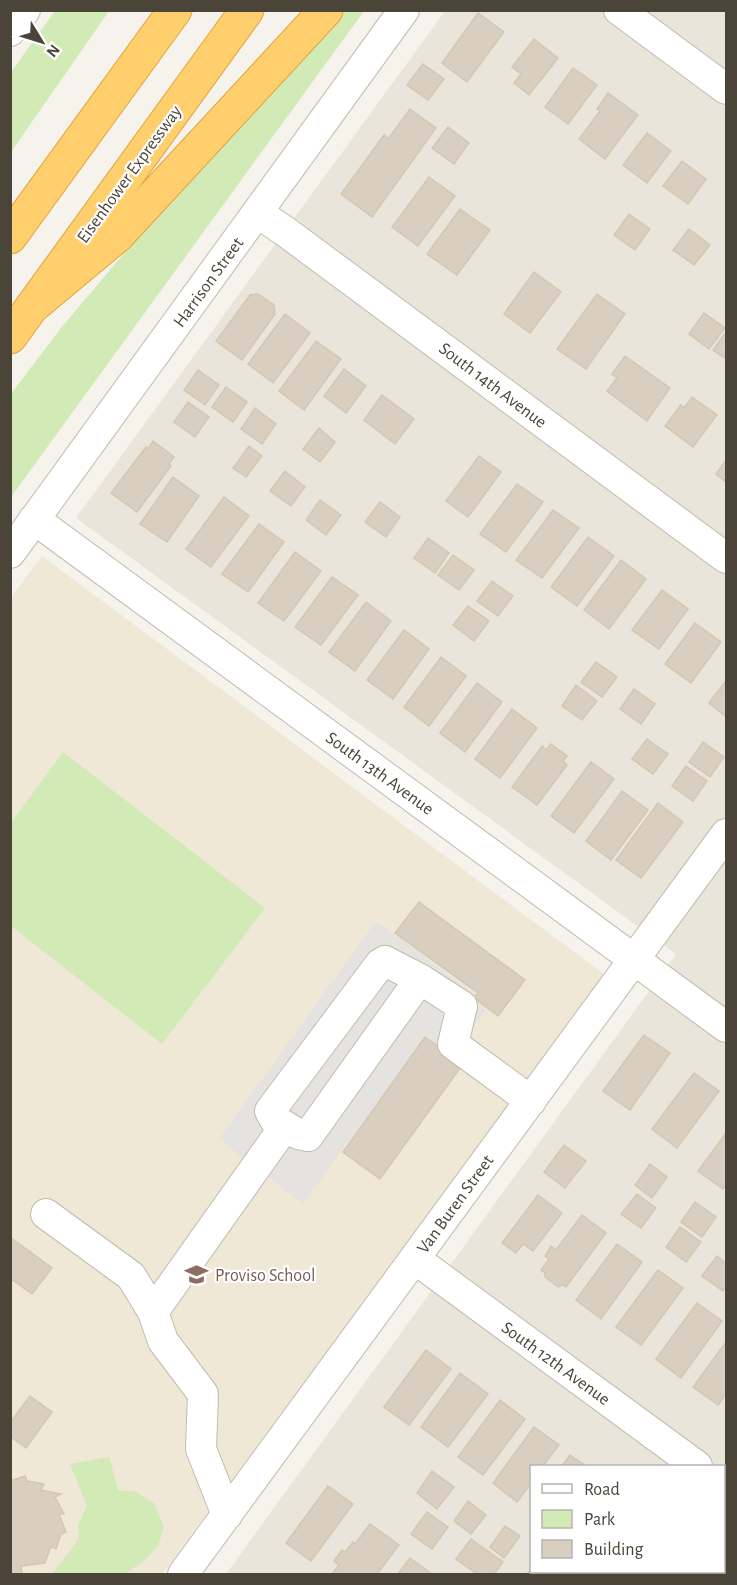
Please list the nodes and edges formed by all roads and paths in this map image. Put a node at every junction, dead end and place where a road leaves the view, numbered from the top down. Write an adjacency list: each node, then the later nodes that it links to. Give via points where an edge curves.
1 (25, 10): 8 (street)
2 (149, 10): 9 (highway)
3 (175, 10): 9 (highway)
4 (247, 10): 13 (highway, Eisenhower Expressway)
5 (326, 10): 13 (highway, via 117,236)
6 (404, 10): 11 (street, Harrison Street)
7 (620, 10): 10 (street)
8 (10, 31)
9 (129, 75): 12 (highway)
10 (726, 89)
11 (258, 213): 15 (street, Harrison Street); 17 (street, South 14th Avenue)
12 (10, 237)
13 (33, 306): 14 (highway, Eisenhower Expressway)
14 (10, 337)
15 (34, 519): 16 (street, Harrison Street); 19 (street, South 13th Avenue)
16 (10, 552)
17 (726, 558)
18 (726, 834): 19 (street, Van Buren Street)
19 (634, 960): 21 (street, South 13th Avenue); 22 (street, Van Buren Street)
20 (420, 979): 22 (street, via 462,1006 453,1044); 23 (street, via 308,1136); 23 (street, via 389,962 380,964 270,1111 274,1120)
21 (726, 1027)
22 (531, 1101): 25 (street, Van Buren Street)
23 (285, 1126): 26 (street)
24 (45, 1215): 26 (street, via 131,1276)
25 (415, 1259): 27 (street, South 12th Avenue); 28 (street, Van Buren Street)
26 (153, 1312): 28 (street, via 163,1341 203,1395 201,1449)
27 (694, 1465)
28 (227, 1515): 29 (street, Van Buren Street)
29 (193, 1571)

